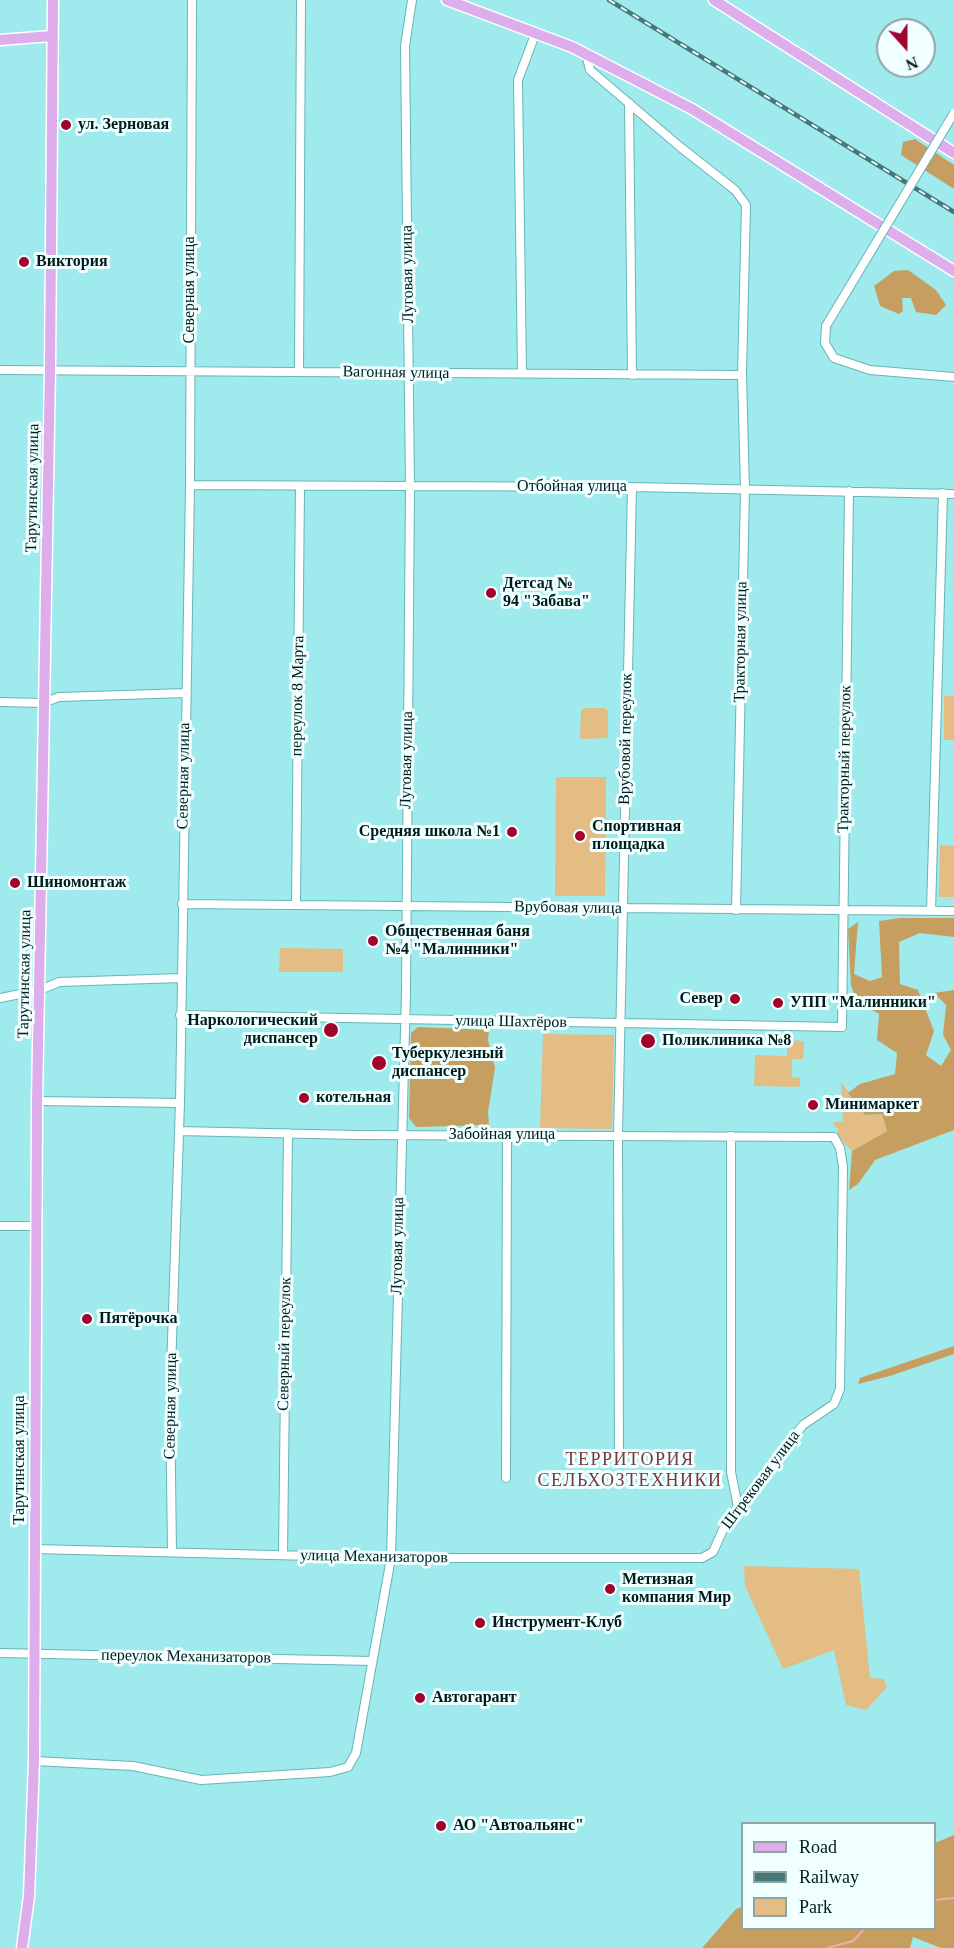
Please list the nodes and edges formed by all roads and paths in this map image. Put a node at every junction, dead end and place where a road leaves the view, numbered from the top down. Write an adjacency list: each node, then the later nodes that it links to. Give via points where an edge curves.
1 (53, 0): 8 (main road, Тарутинская улица)
2 (192, 0): 17 (street, Северная улица)
3 (301, 0): 18 (street)
4 (412, 0): 19 (street, Луговая улица, via 405,46)
5 (447, 0): 7 (main road)
6 (714, 0): 13 (main road)
7 (536, 32): 10 (main road); 20 (street, via 518,80)
8 (51, 36): 9 (main road); 16 (main road, Тарутинская улица)
9 (0, 39)
10 (586, 54): 11 (street, via 590,70); 14 (main road, via 692,109)
11 (629, 103): 21 (street); 22 (street, Тракторная улица, via 735,190 746,205)
12 (954, 113): 23 (street, bridge, via 826,326 825,343 834,358 870,370)
13 (954, 153)
14 (954, 272)
15 (0, 370): 16 (street, Вагонная улица)
16 (50, 370): 17 (street, Вагонная улица); 34 (main road, Тарутинская улица)
17 (189, 371): 18 (street, Вагонная улица); 24 (street, Северная улица)
18 (299, 372): 19 (street, Вагонная улица)
19 (409, 373): 20 (street, Вагонная улица); 26 (street, Луговая улица)
20 (522, 374): 21 (street, Вагонная улица)
21 (632, 375): 22 (street, Вагонная улица)
22 (742, 375): 28 (street, Тракторная улица)
23 (954, 377)
24 (190, 485): 25 (street, Отбойная улица); 32 (street, Северная улица)
25 (300, 486): 26 (street, Отбойная улица); 36 (street, переулок 8 Марта)
26 (410, 486): 27 (street, Отбойная улица); 37 (street, Луговая улица)
27 (632, 487): 28 (street, Отбойная улица); 38 (street, Врубовой переулок)
28 (745, 490): 29 (street, Отбойная улица); 39 (street, Тракторная улица)
29 (849, 491): 30 (street, Отбойная улица); 40 (street, Тракторный переулок)
30 (943, 493): 31 (street, Отбойная улица); 41 (street)
31 (954, 494)
32 (186, 693): 34 (street, via 59,697); 35 (street, Северная улица)
33 (0, 702): 34 (street)
34 (43, 703): 44 (main road, Тарутинская улица)
35 (182, 904): 36 (street, Врубовая улица); 43 (street, Северная улица)
36 (296, 905): 37 (street, Врубовая улица)
37 (406, 906): 38 (street, Врубовая улица); 47 (street, Луговая улица)
38 (622, 908): 39 (street, Врубовая улица); 48 (street, Врубовой переулок)
39 (736, 910): 40 (street, Врубовая улица)
40 (843, 910): 41 (street, Врубовая улица); 49 (street, Тракторный переулок)
41 (931, 911): 42 (street, Врубовая улица)
42 (954, 911)
43 (181, 978): 44 (street, via 59,982); 46 (street, Северная улица)
44 (40, 990): 45 (street); 50 (main road, Тарутинская улица)
45 (0, 998)
46 (180, 1015): 47 (street, улица Шахтёров); 51 (street, Северная улица)
47 (405, 1020): 48 (street, улица Шахтёров); 54 (street, Луговая улица)
48 (620, 1024): 49 (street, улица Шахтёров); 56 (street, Врубовой переулок)
49 (842, 1027)
50 (37, 1101): 51 (street); 59 (main road, Тарутинская улица)
51 (180, 1103): 52 (street, Северная улица)
52 (179, 1131): 53 (street, Забойная улица); 65 (street, Северная улица, via 170,1399)
53 (288, 1133): 54 (street, Забойная улица); 67 (street, Северный переулок)
54 (400, 1134): 55 (street, Забойная улица); 68 (street, Луговая улица)
55 (507, 1134): 56 (street, Забойная улица); 62 (street)
56 (618, 1136): 57 (street, Забойная улица); 61 (street, Врубовой переулок)
57 (731, 1136): 60 (street, Забойная улица, via 826,1135 834,1137 840,1148); 63 (street, via 731,1472)
58 (0, 1226): 59 (street)
59 (37, 1226): 64 (main road, Тарутинская улица)
60 (840, 1389): 63 (street, Штрековая улица, via 834,1404 803,1425)
61 (618, 1461)
62 (506, 1478)
63 (738, 1507): 66 (street, Штрековая улица)
64 (35, 1549): 65 (street, улица Механизаторов); 70 (main road, Тарутинская улица)
65 (172, 1552): 67 (street, улица Механизаторов)
66 (713, 1552): 68 (street, улица Механизаторов, via 702,1558)
67 (283, 1554): 68 (street, улица Механизаторов)
68 (391, 1558): 71 (street, Луговая улица)
69 (0, 1653): 70 (street, переулок Механизаторов)
70 (33, 1654): 71 (street, переулок Механизаторов); 72 (main road, Тарутинская улица)
71 (372, 1661): 72 (street, Луговая улица, via 356,1753 348,1767 330,1772 201,1780 133,1766)
72 (34, 1761): 73 (main road, Тарутинская улица, via 29,1896)
73 (22, 1948)

